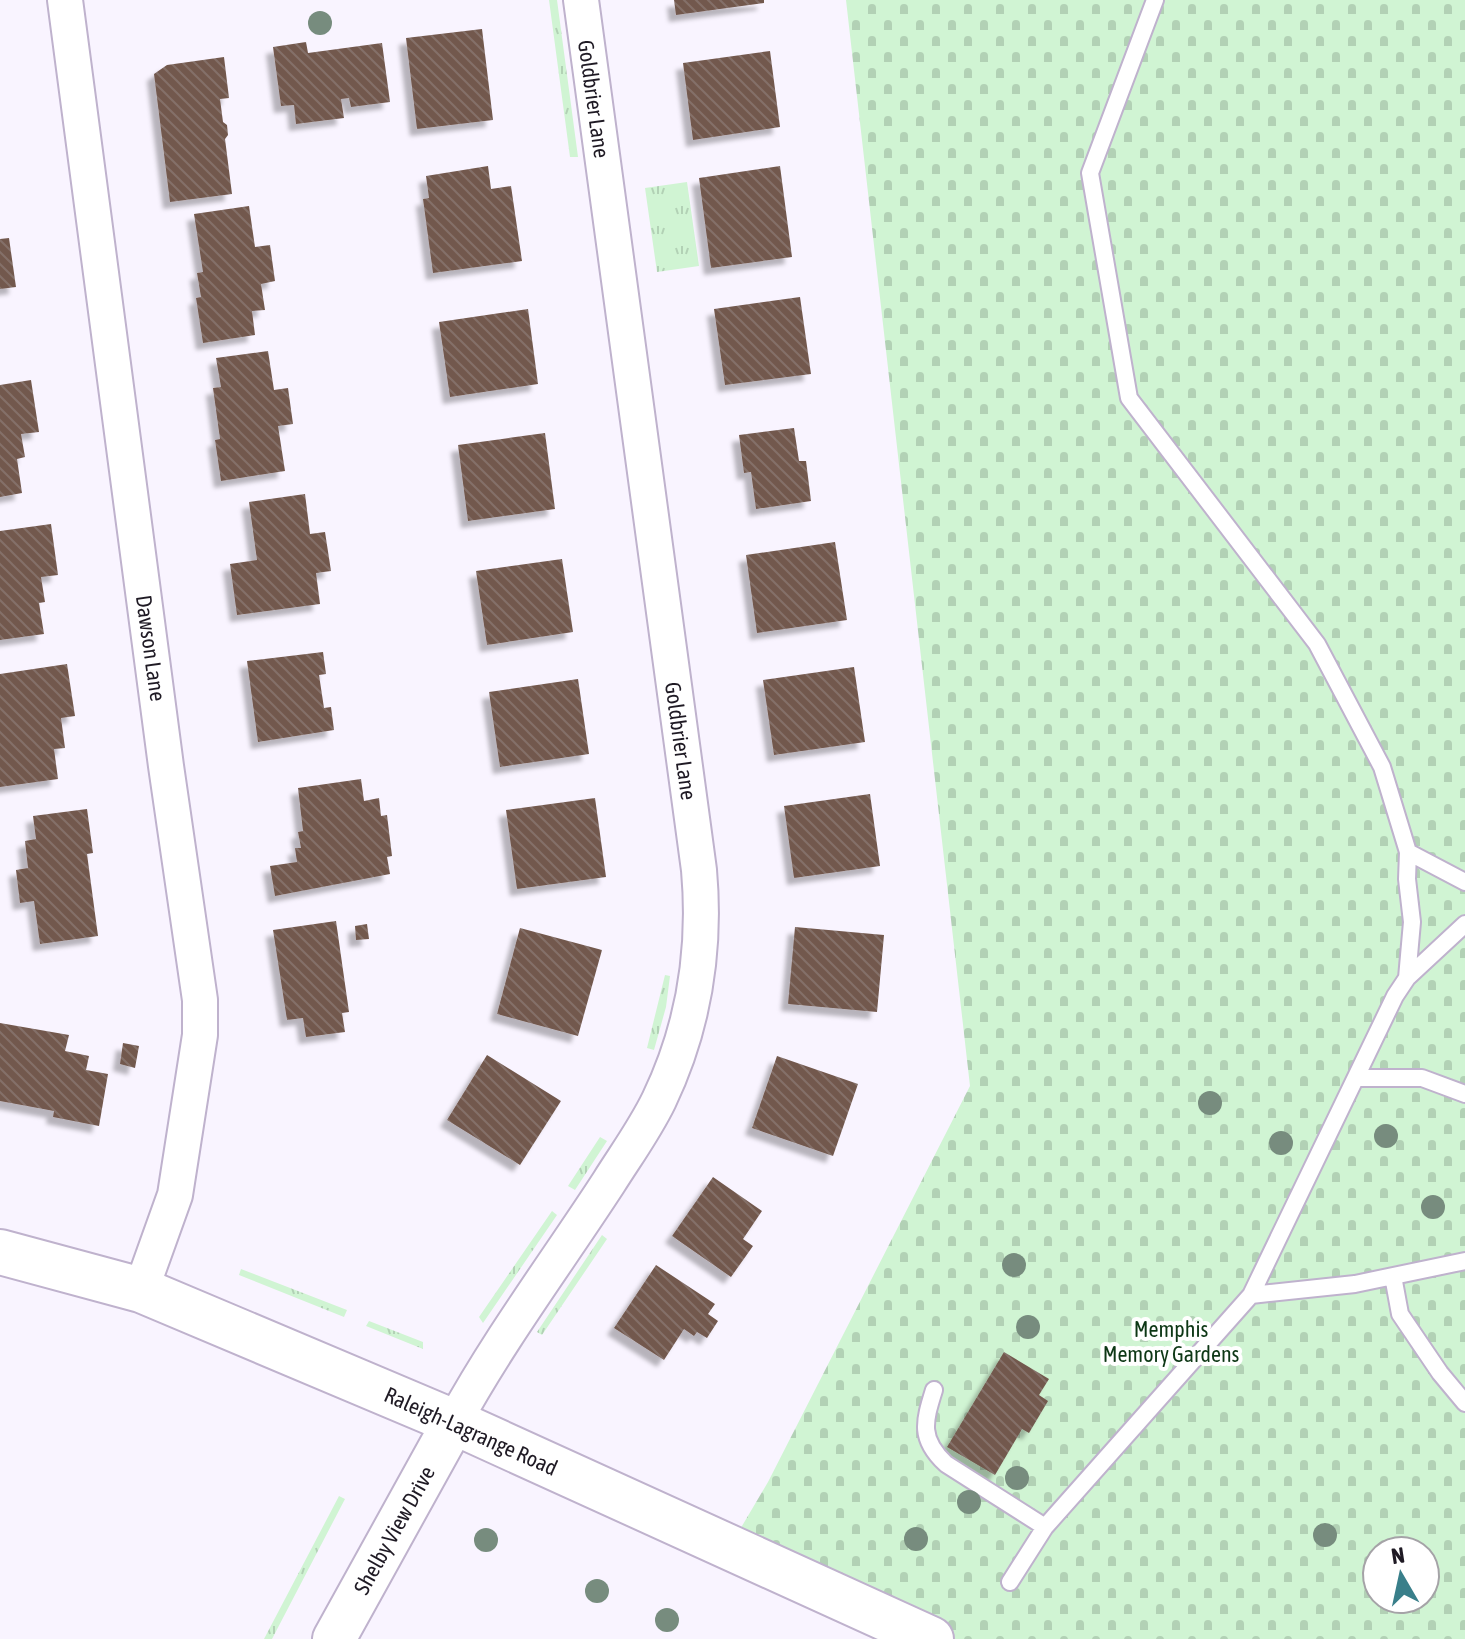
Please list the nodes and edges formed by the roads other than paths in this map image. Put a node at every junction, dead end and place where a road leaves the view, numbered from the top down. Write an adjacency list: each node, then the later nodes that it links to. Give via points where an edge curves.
1 (65, 0): 13 (street, Dawson Lane, via 200,1000 199,1048 175,1195)
2 (581, 0): 17 (street, Goldbrier Lane, via 699,870 701,943 688,1020 651,1115)
3 (1155, 3): 4 (lane, via 1090,173 1129,398 1317,644 1382,767)
4 (1408, 852): 5 (lane); 7 (lane, via 1412,922)
5 (1465, 882)
6 (1465, 924): 7 (lane)
7 (1407, 978): 8 (lane)
8 (1357, 1078): 9 (lane, via 1422,1078); 14 (lane)
9 (1465, 1094)
10 (0, 1252): 13 (main road, Raleigh-Lagrange Road)
11 (1465, 1261): 12 (lane)
12 (1393, 1276): 14 (lane); 16 (lane, via 1400,1314)
13 (141, 1290): 17 (main road, Raleigh-Lagrange Road)
14 (1251, 1295): 18 (lane)
15 (934, 1390): 18 (lane, via 925,1421 934,1453)
16 (1465, 1403)
17 (454, 1422): 20 (street, Shelby View Drive); 21 (main road, Raleigh-Lagrange Road)
18 (1045, 1527): 19 (lane)
19 (1010, 1582)
20 (334, 1639)
21 (931, 1639)

